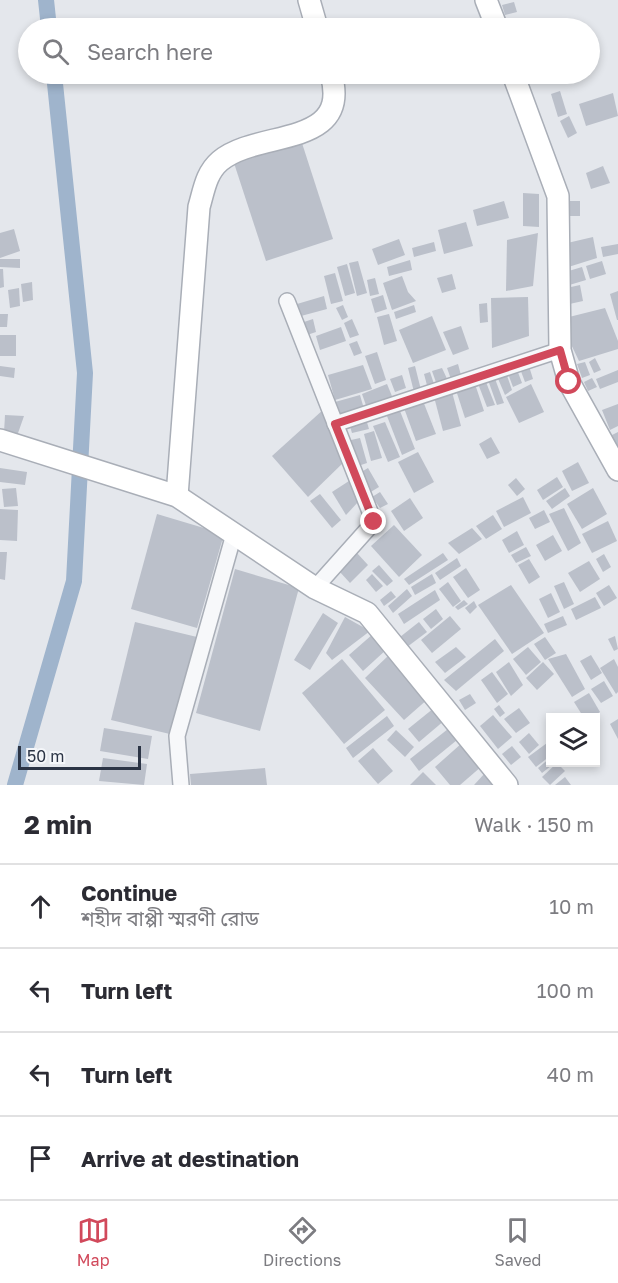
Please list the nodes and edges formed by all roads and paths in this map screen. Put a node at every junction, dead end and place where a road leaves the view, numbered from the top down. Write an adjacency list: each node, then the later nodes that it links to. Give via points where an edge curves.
1 (309, 0): 3 (street)
2 (486, 0): 4 (street)
3 (315, 18)
4 (493, 18)
5 (332, 84): 12 (street, via 335,103 327,118 308,129 237,152 220,161 207,177 199,207)
6 (517, 84): 8 (street, via 558,196)
7 (287, 301): 9 (street)
8 (560, 350): 9 (street); 11 (street, via 569,382)
9 (335, 424): 14 (street, via 374,522)
10 (0, 440): 12 (street)
11 (618, 470)
12 (177, 496): 13 (street)
13 (234, 534): 14 (street); 15 (street, via 177,736)
14 (315, 588): 16 (street, via 367,613)
15 (181, 785)
16 (507, 785)

